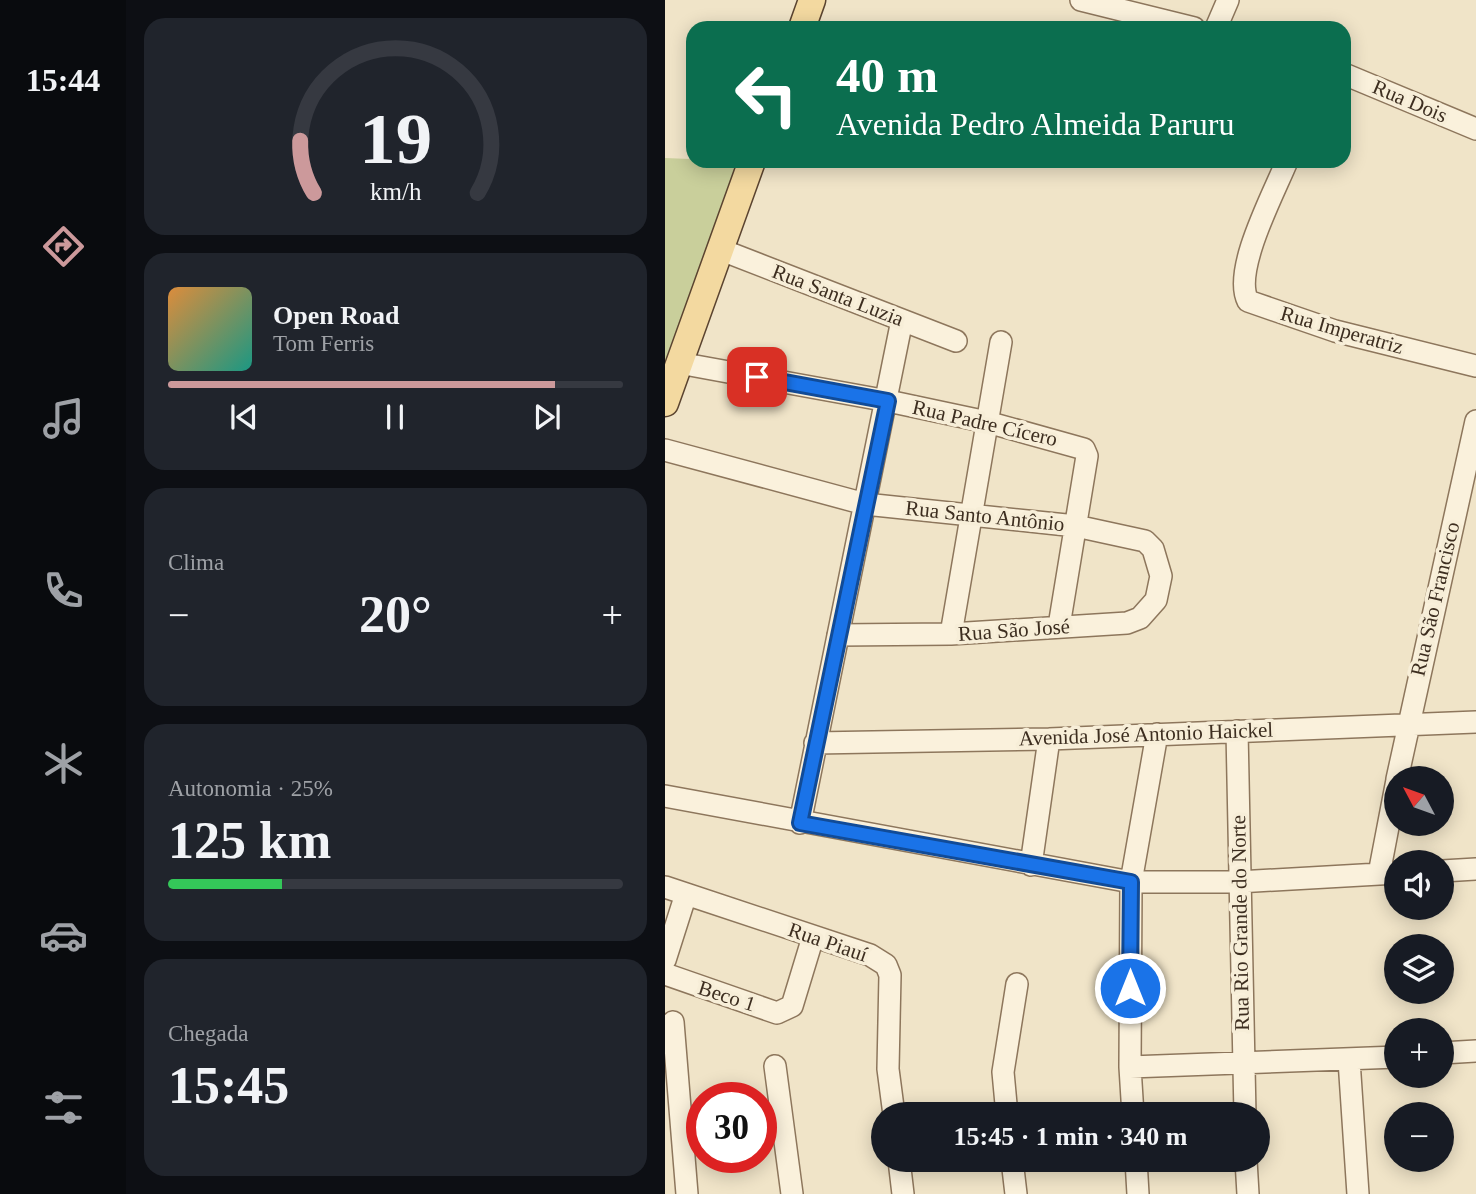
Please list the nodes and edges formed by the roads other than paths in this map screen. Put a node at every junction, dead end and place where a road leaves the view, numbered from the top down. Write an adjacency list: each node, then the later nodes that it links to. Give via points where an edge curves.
1 (812, 0): 4 (main road)
2 (1081, 0): 5 (street)
3 (1228, 0): 6 (street)
4 (804, 21)
5 (1166, 21)
6 (1219, 21)
7 (1351, 77): 8 (street, Rua Dois)
8 (1476, 129)
9 (749, 168): 11 (main road)
10 (1284, 168): 16 (street, Rua Imperatriz, via 1246,262 1243,291 1248,301 1335,331)
11 (719, 249): 12 (street, Rua Santa Luzia); 15 (main road)
12 (902, 320): 13 (street, Rua Santa Luzia); 17 (street)
13 (956, 341)
14 (1001, 342): 20 (street)
15 (679, 363): 17 (street, Rua Padre Cícero); 18 (main road)
16 (1476, 366)
17 (888, 401): 20 (street, Rua Padre Cícero); 23 (street)
18 (665, 403)
19 (1476, 421): 22 (street, Rua São Francisco)
20 (987, 422): 24 (street); 25 (street, Rua Padre Cícero, via 1084,449 1087,456)
21 (665, 450): 23 (street, Rua Santo Antônio)
22 (1469, 481): 31 (street, Rua São Francisco)
23 (865, 504): 24 (street, Rua Santo Antônio); 29 (street)
24 (970, 514): 25 (street, Rua Santo Antônio); 28 (street)
25 (1076, 526): 26 (street, Rua Santo Antônio, via 1145,541 1153,549); 27 (street)
26 (1161, 576): 27 (street, Rua São José, via 1156,600 1140,618 1127,623)
27 (1059, 626): 28 (street, Rua São José)
28 (951, 634): 29 (street, Rua São José)
29 (838, 635): 35 (street)
30 (1476, 722): 31 (street, Avenida José Antonio Haickel)
31 (1407, 723): 32 (street, Avenida José Antonio Haickel); 36 (street, Rua São Francisco)
32 (1237, 731): 33 (street, Avenida José Antonio Haickel); 43 (street, Rua Rio Grande do Norte)
33 (1157, 734): 34 (street, Avenida José Antonio Haickel); 44 (street)
34 (1049, 739): 35 (street, Avenida José Antonio Haickel); 39 (street)
35 (815, 743): 38 (street)
36 (1399, 766)
37 (665, 796): 38 (street)
38 (800, 823): 39 (street)
39 (1031, 865): 44 (street)
40 (1476, 869): 41 (street)
41 (1454, 870)
42 (1384, 874): 43 (street)
43 (1238, 881): 44 (street); 56 (street, Rua Rio Grande do Norte)
44 (1131, 882): 58 (street)
45 (665, 887): 46 (street, Rua Piauí)
46 (686, 894): 47 (street, Rua Piauí); 48 (street)
47 (813, 937): 49 (street, Beco 1, via 789,1009 777,1013); 60 (street, Rua Piauí, via 870,955 886,965 890,975 888,1069)
48 (665, 960)
49 (665, 974)
50 (1017, 984): 61 (street, via 1003,1072)
51 (673, 1022): 59 (street)
52 (1476, 1051): 53 (street)
53 (1454, 1052)
54 (1384, 1057): 55 (street)
55 (1349, 1060): 56 (street); 74 (street)
56 (1243, 1064): 58 (street); 63 (street, Rua Rio Grande do Norte)
57 (775, 1066): 69 (street)
58 (1130, 1067): 62 (street)
59 (671, 1075): 68 (street)
60 (892, 1102)
61 (1006, 1102)
62 (1132, 1102)
63 (1244, 1102)
64 (900, 1172): 70 (street)
65 (1014, 1172): 71 (street)
66 (1137, 1172): 72 (street)
67 (1247, 1172): 73 (street)
68 (687, 1194)
69 (792, 1194)
70 (903, 1194)
71 (1016, 1194)
72 (1138, 1194)
73 (1248, 1194)
74 (1358, 1194)

